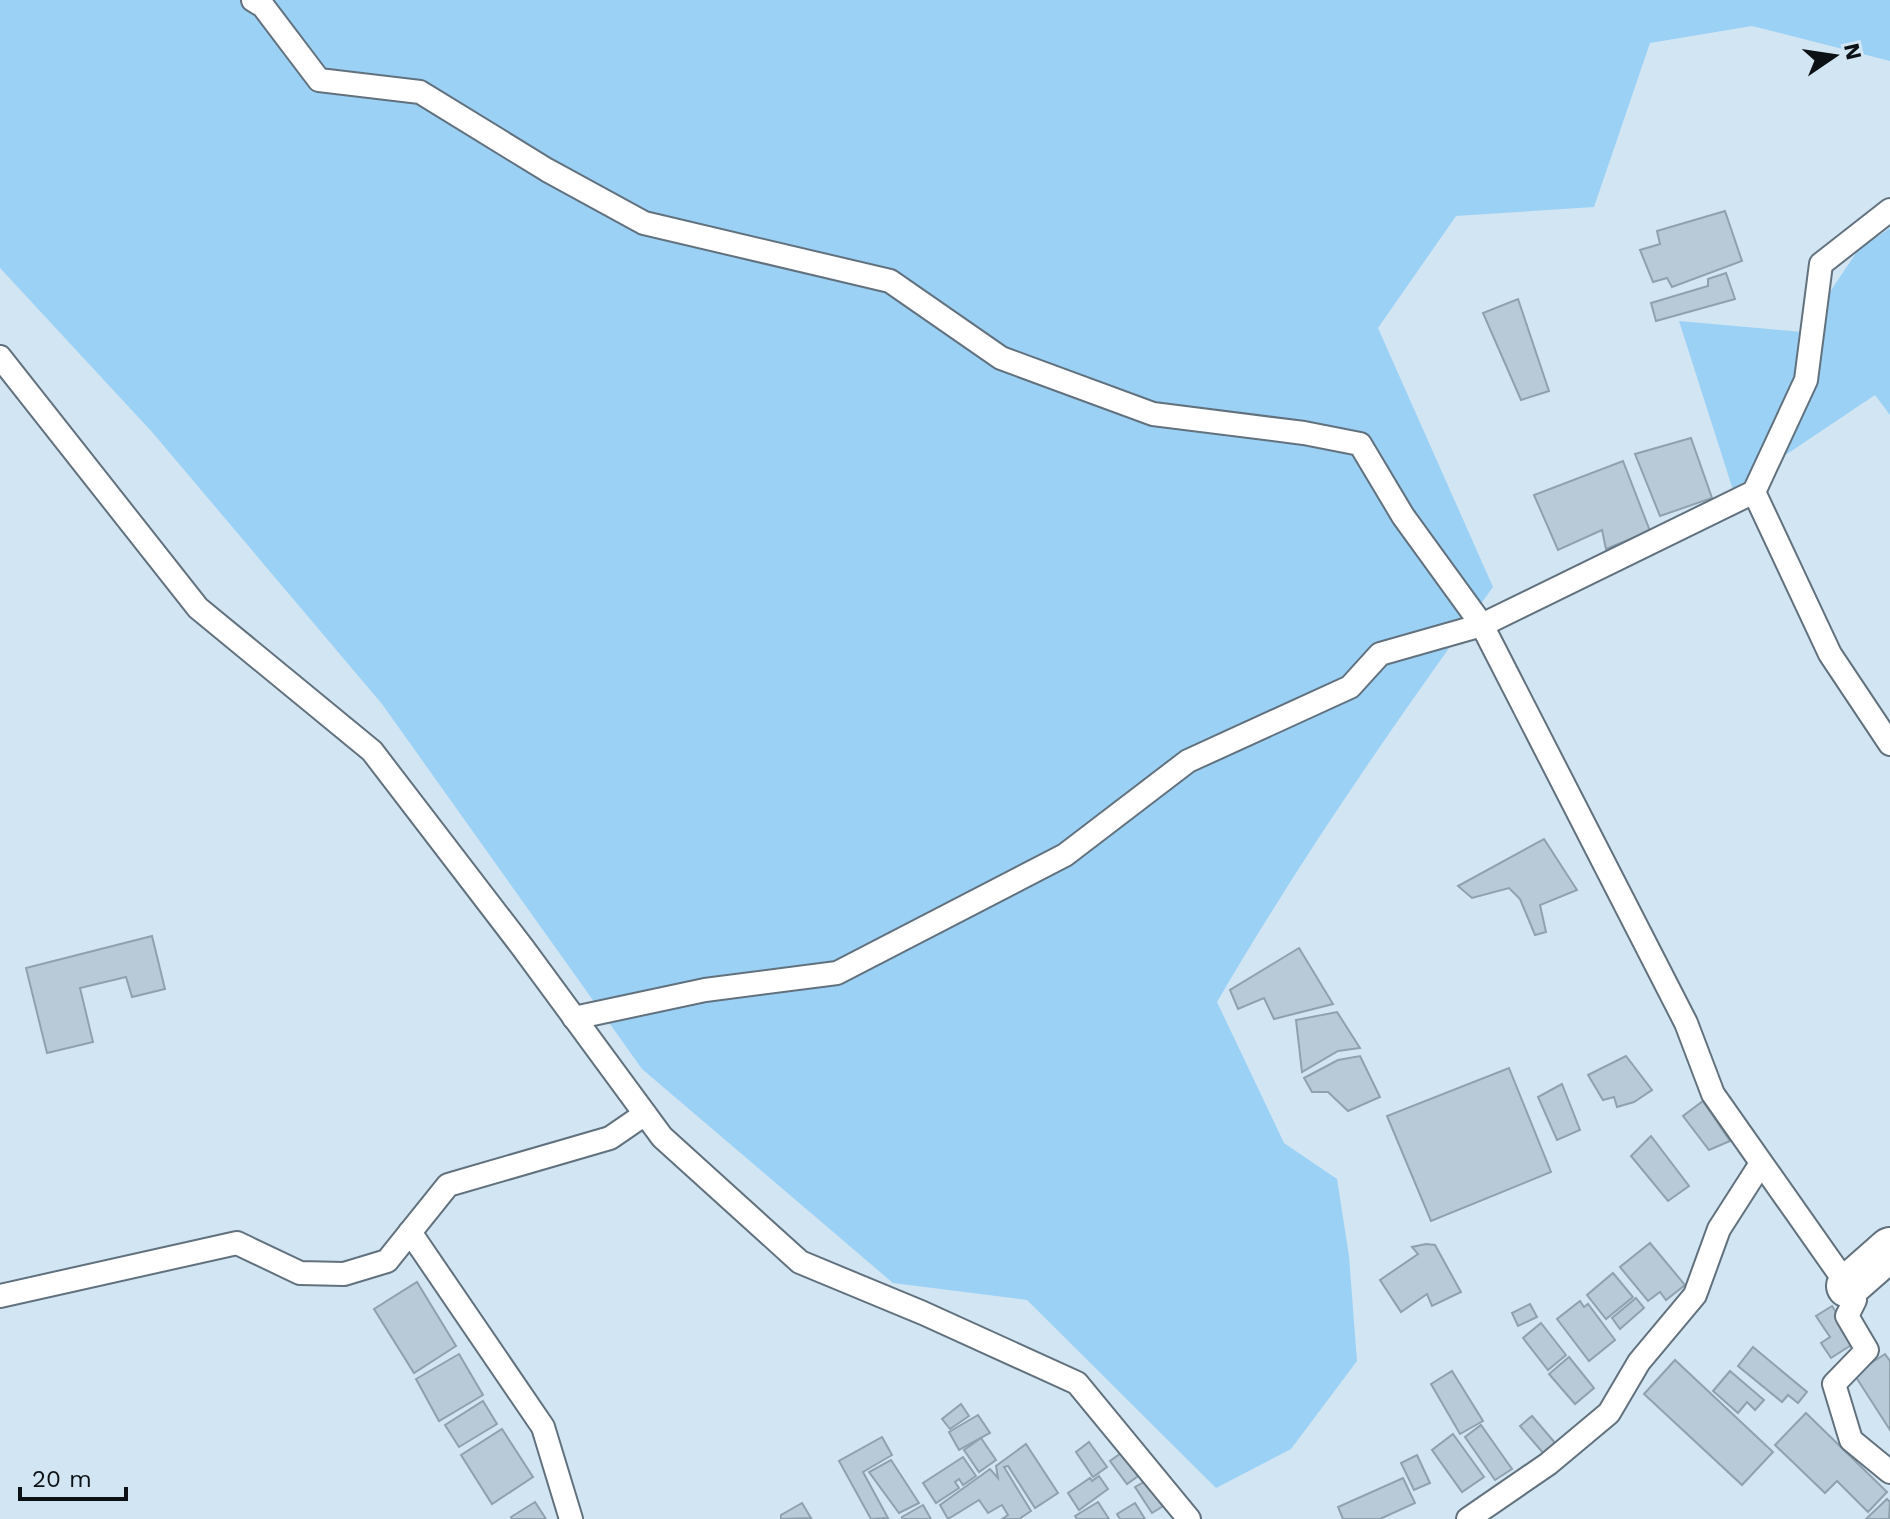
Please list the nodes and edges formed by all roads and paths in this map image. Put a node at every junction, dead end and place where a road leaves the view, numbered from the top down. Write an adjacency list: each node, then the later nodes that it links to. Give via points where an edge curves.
1 (253, 0): 5 (lane, via 319,80 420,92 644,223 890,281 1001,358 1153,414 1360,444 1403,516)
2 (1890, 210): 4 (lane, via 1821,264 1806,380)
3 (0, 357): 7 (lane, via 198,608 372,751)
4 (1754, 492): 5 (lane); 6 (lane, via 1830,654)
5 (1482, 625): 7 (lane, via 1380,654 1350,687 1188,761 1065,855 837,973 705,990); 9 (lane, via 1686,1023 1713,1094)
6 (1890, 744)
7 (574, 1018): 8 (lane)
8 (645, 1114): 10 (lane, via 610,1138 448,1185); 16 (lane, via 662,1137 800,1262 1077,1383)
9 (1760, 1165): 12 (lane); 17 (lane, via 1719,1229 1695,1295 1639,1362 1609,1413 1548,1464)
10 (410, 1232): 13 (lane, via 387,1261 344,1274 300,1273 237,1243); 15 (lane, via 543,1427)
11 (1890, 1249): 12 (street)
12 (1848, 1286): 14 (lane, via 1855,1300 1847,1316 1867,1350 1834,1384 1851,1440)
13 (0, 1296)
14 (1890, 1472)
15 (571, 1519)
16 (1189, 1519)
17 (1468, 1519)

